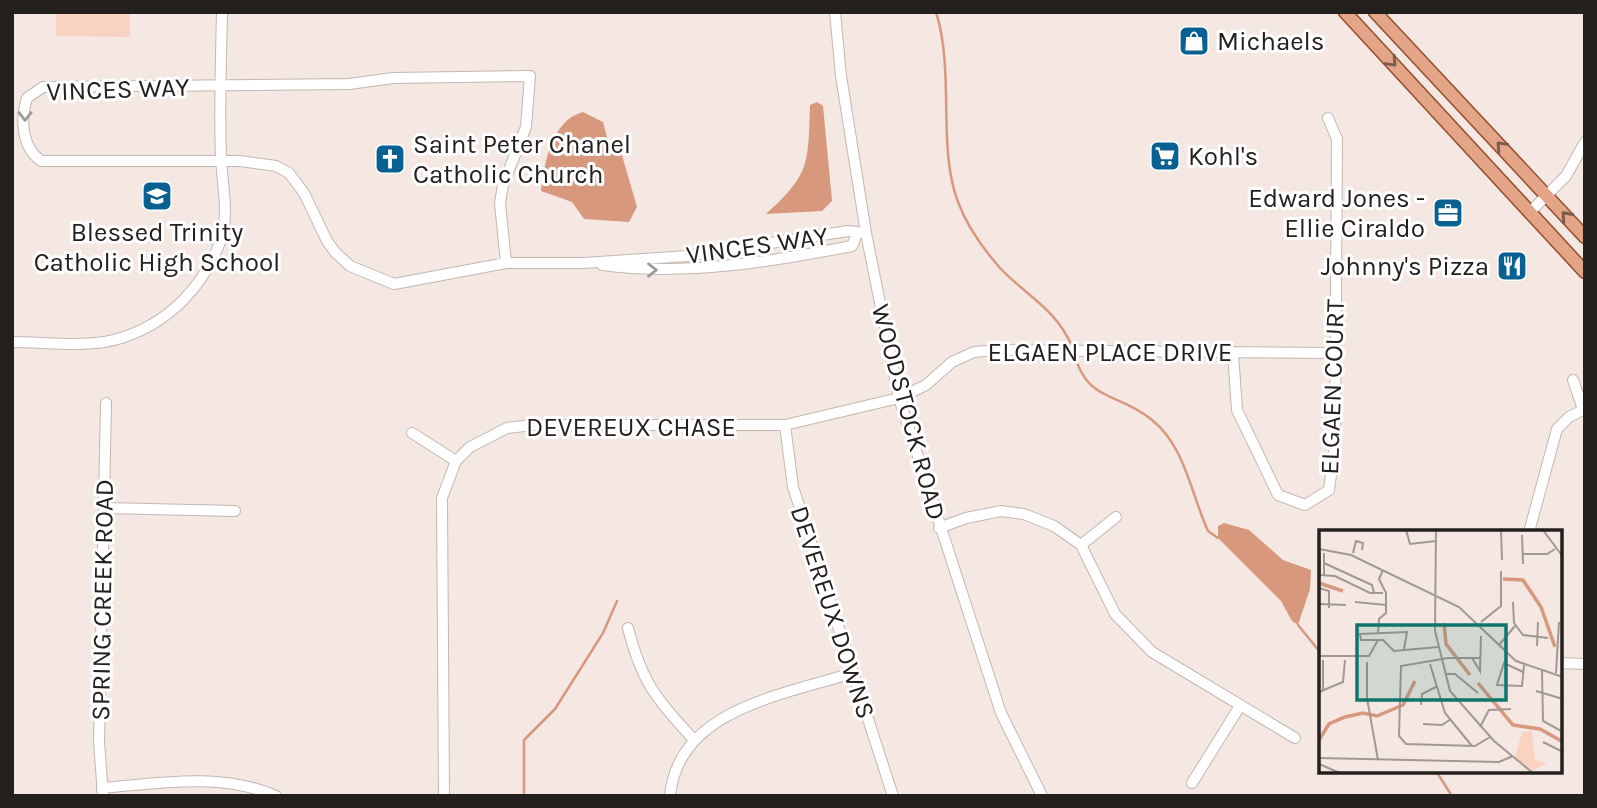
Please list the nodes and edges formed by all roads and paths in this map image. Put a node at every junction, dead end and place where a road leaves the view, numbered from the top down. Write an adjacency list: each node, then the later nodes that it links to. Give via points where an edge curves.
1 (222, 12): 5 (street)
2 (835, 12): 11 (street, WOODSTOCK ROAD)
3 (1345, 12): 10 (main road, one-way to 10)
4 (1375, 12): 9 (main road, one-way to 4)
5 (220, 86): 8 (street); 8 (street, VINCES WAY, one-way to 8, via 43,87 27,98 25,141 30,153 41,161); 13 (street, VINCES WAY, via 530,76 526,127 500,203)
6 (1328, 118): 18 (street, ELGAEN COURT, via 1337,139)
7 (1585, 142): 9 (street, via 1566,176)
8 (222, 161): 13 (street, VINCES WAY, via 259,161 289,173 335,252 382,282 408,283); 16 (street, via 225,214 220,241 182,305 123,338)
9 (1547, 196): 10 (street); 12 (main road, one-way to 9)
10 (1531, 211): 15 (main road)
11 (861, 234): 14 (street, VINCES WAY, via 848,231 687,256); 14 (street, VINCES WAY, one-way to 11, via 634,270 712,267 852,246); 20 (street, WOODSTOCK ROAD)
12 (1585, 237)
13 (506, 263): 14 (street, VINCES WAY)
14 (584, 263)
15 (1585, 272)
16 (12, 342)
17 (1233, 353): 18 (street, ELGAEN PLACE DRIVE); 18 (street, ELGAEN COURT, via 1237,410 1267,476 1278,495 1305,505 1329,490 1333,474); 20 (street, ELGAEN PLACE DRIVE, via 974,352)
18 (1334, 353)
19 (1573, 380): 22 (street)
20 (899, 398): 23 (street, DEVEREUX CHASE); 29 (street, WOODSTOCK ROAD)
21 (106, 403): 26 (street, SPRING CREEK ROAD)
22 (1584, 409): 30 (street, via 1557,429)
23 (785, 425): 25 (street, DEVEREUX CHASE, via 533,425 489,435); 35 (street, DEVEREUX DOWNS, via 793,487)
24 (412, 433): 25 (street)
25 (456, 461): 42 (street, via 440,511)
26 (105, 508): 27 (street); 40 (street, SPRING CREEK ROAD, via 99,741)
27 (235, 511)
28 (1115, 517): 31 (street)
29 (939, 528): 31 (street, via 1001,511 1024,513); 45 (street, WOODSTOCK ROAD, via 1001,713)
30 (1529, 530)
31 (1081, 545): 36 (street, via 1127,629 1152,652)
32 (628, 628): 38 (street, via 658,702)
33 (1562, 663): 34 (street)
34 (1585, 664)
35 (852, 673): 38 (street, via 740,710); 44 (street, DEVEREUX DOWNS)
36 (1240, 706): 37 (street); 39 (street)
37 (1295, 738)
38 (693, 739): 43 (street, via 676,768)
39 (1192, 783)
40 (102, 792): 41 (street, via 214,781)
41 (276, 796)
42 (444, 796)
43 (670, 796)
44 (893, 796)
45 (1042, 796)

